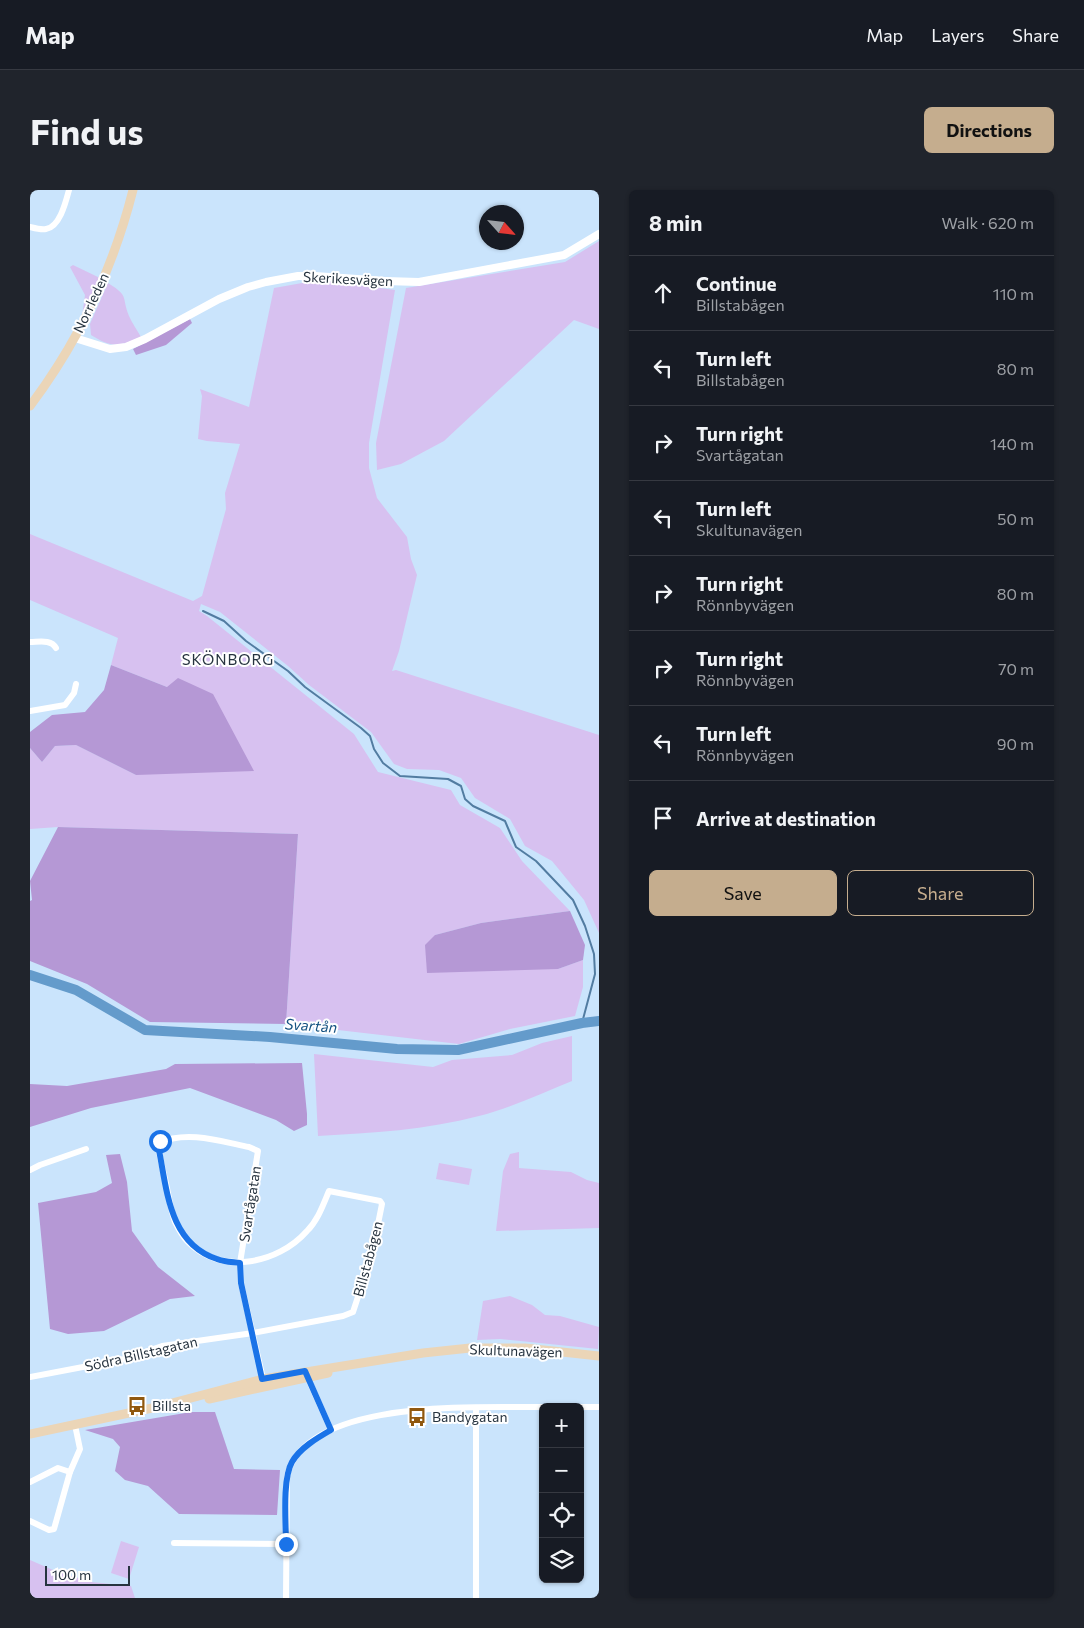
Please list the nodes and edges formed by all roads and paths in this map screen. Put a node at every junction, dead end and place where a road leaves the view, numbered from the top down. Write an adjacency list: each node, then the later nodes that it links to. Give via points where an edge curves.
1 (70, 190): 3 (street, via 64,212 50,227 45,230)
2 (133, 190): 5 (main road, Norrleden, via 116,249)
3 (30, 227)
4 (599, 234): 5 (street, Skerikesvägen, via 564,255 420,282 298,276 266,282 219,299 126,347 110,349)
5 (75, 338): 6 (main road, Norrleden)
6 (30, 406)
7 (30, 642): 8 (street, via 49,642)
8 (56, 648)
9 (76, 684): 10 (street, via 65,705)
10 (30, 711)
11 (159, 1142): 14 (street, Billstabågen, via 171,1207 180,1230 191,1244 207,1255); 14 (street, Svartågatan, via 188,1136 258,1151)
12 (86, 1149): 13 (street)
13 (30, 1170)
14 (240, 1263): 15 (street, Svartågatan, via 241,1283); 15 (street, Billstabågen, via 268,1257 295,1243 315,1221 329,1191 377,1200 382,1204 372,1254 353,1312)
15 (253, 1333): 18 (street, Södra Billstagatan, via 162,1346 125,1358); 19 (street, Svartågatan)
16 (599, 1356): 17 (main road, Skultunavägen, via 525,1348 470,1348 402,1356)
17 (306, 1374): 19 (main road, Skultunavägen); 25 (street)
18 (30, 1377)
19 (263, 1382): 24 (main road, Skultunavägen)
20 (584, 1407): 21 (street)
21 (599, 1407)
22 (476, 1408): 23 (street); 25 (street, via 438,1407 403,1412 352,1422); 33 (street)
23 (539, 1408)
24 (75, 1425): 26 (main road, Skultunavägen); 27 (street, via 80,1448)
25 (331, 1430): 31 (street, via 295,1457 289,1469)
26 (30, 1434)
27 (70, 1472): 28 (street, via 58,1468); 29 (street, via 54,1529 49,1530)
28 (30, 1482)
29 (30, 1521)
30 (174, 1543): 31 (street)
31 (286, 1544): 32 (street)
32 (286, 1598)
33 (476, 1598)

